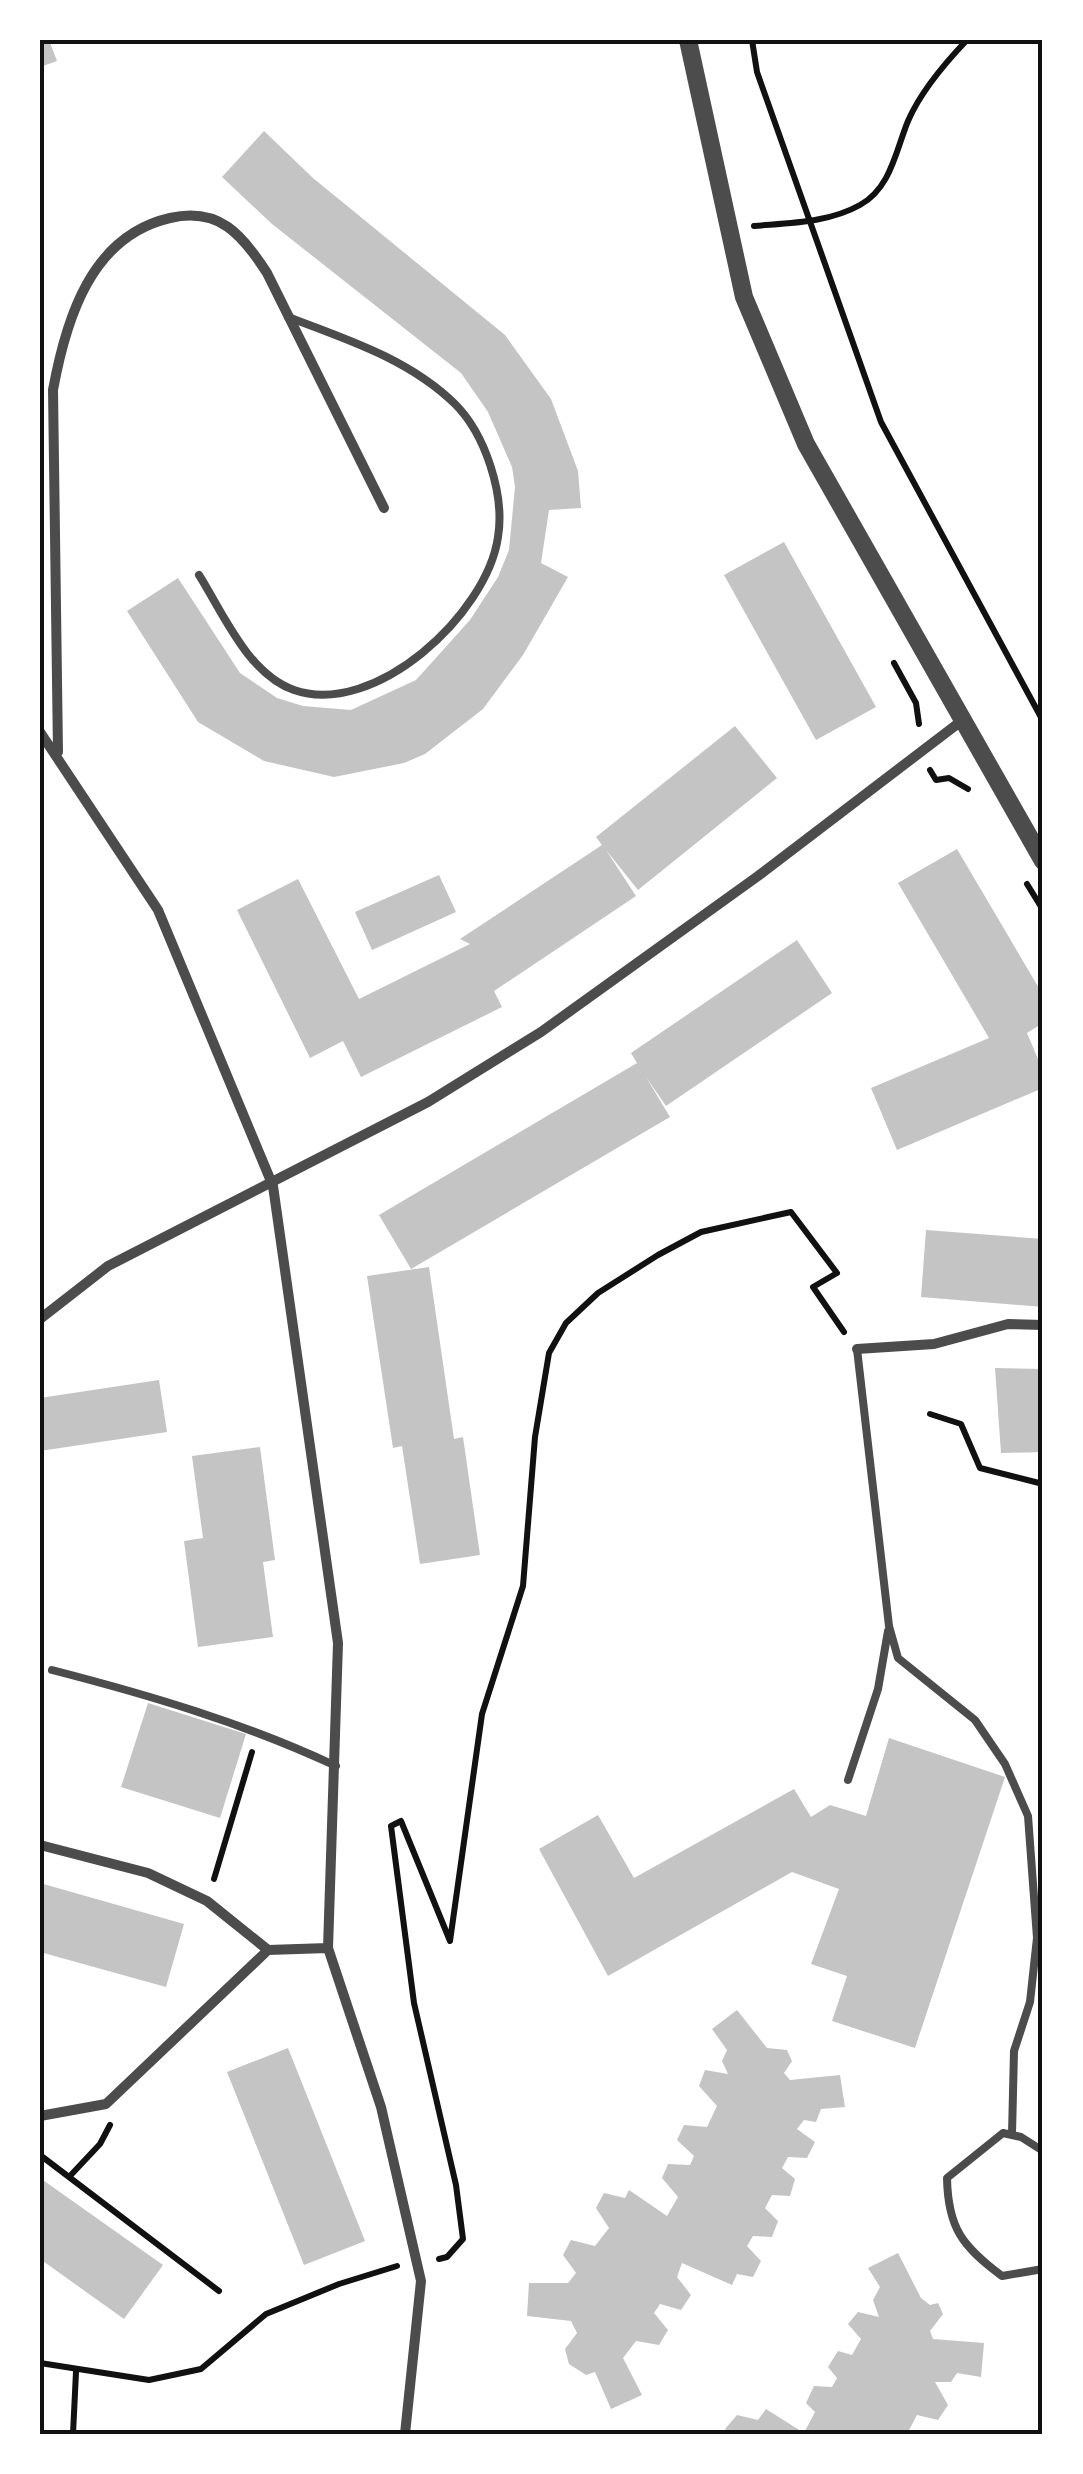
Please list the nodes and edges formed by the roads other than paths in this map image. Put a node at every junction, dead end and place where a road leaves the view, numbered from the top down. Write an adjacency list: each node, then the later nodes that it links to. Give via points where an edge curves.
1 (688, 40): 5 (street, via 744,297 806,444)
2 (288, 317): 3 (street); 4 (lane, via 411,369 456,405 496,484 499,536 484,580 447,630 395,674 344,695 293,690 255,663); 7 (street, via 244,237 192,214 144,224 92,273 64,332 53,390)
3 (384, 508)
4 (199, 575)
5 (964, 719): 8 (street); 9 (street, via 542,1032)
6 (40, 732): 7 (street)
7 (58, 753): 9 (street, via 158,910)
8 (1043, 861)
9 (273, 1186): 10 (street, via 108,1266); 15 (street, via 338,1643)
10 (40, 1319)
11 (1043, 1325): 12 (street, via 1008,1324 934,1344)
12 (857, 1350): 13 (lane)
13 (889, 1626): 16 (lane, via 878,1689); 21 (lane, via 898,1658 975,1720 1028,1816 1037,1938 1030,2002 1014,2051)
14 (52, 1670): 15 (lane, via 258,1731)
15 (336, 1766): 18 (street)
16 (848, 1780)
17 (40, 1845): 19 (street, via 148,1873 207,1901)
18 (328, 1948): 19 (street); 24 (street, via 381,2107 421,2281)
19 (268, 1950): 20 (street, via 106,2104)
20 (40, 2116)
21 (1012, 2134): 22 (lane); 23 (lane, via 1003,2133 947,2178 948,2214 971,2253 1002,2276)
22 (1043, 2151)
23 (1043, 2269)
24 (405, 2434)

